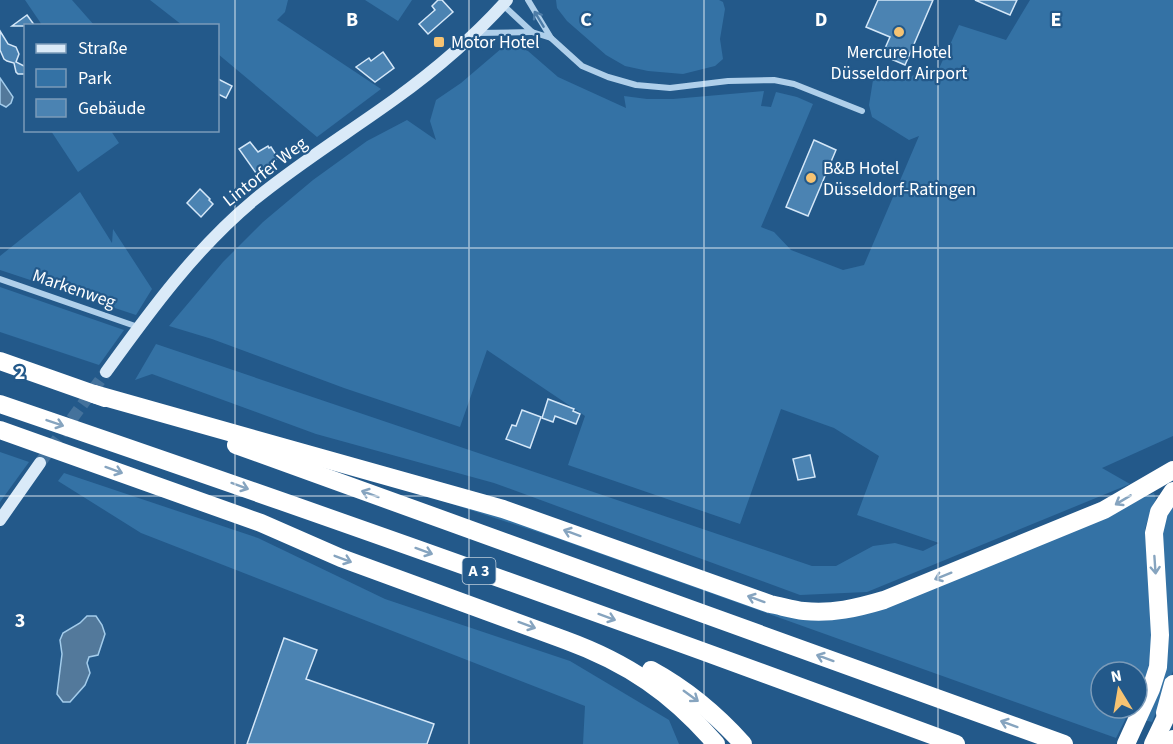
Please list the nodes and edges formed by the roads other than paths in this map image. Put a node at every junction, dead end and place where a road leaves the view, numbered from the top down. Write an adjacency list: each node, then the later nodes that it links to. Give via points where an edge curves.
1 (528, 0): 5 (street, Lintorfer Weg, one-way to 1)
2 (505, 2): 3 (street, Lintorfer Weg); 4 (main road, Lintorfer Weg)
3 (532, 32): 4 (street, Lintorfer Weg); 5 (street, Lintorfer Weg)
4 (476, 33): 8 (main road, Lintorfer Weg, via 396,99 253,201 181,273)
5 (551, 38): 6 (street, Lintorfer Weg, via 582,66 636,85 670,88 774,80)
6 (862, 111)
7 (0, 279): 8 (street, Markenweg)
8 (138, 327): 10 (main road, Lintorfer Weg)
9 (0, 361): 11 (highway, A 3)
10 (106, 372)
11 (94, 393): 15 (highway, one-way to 11, via 1104,510 884,600 833,612 802,611 771,604 503,509); 26 (highway, A 3, one-way to 11)
12 (0, 404): 25 (highway, A 3, one-way to 25, via 227,481)
13 (0, 429): 18 (highway, one-way to 18, via 261,523 341,558)
14 (40, 463): 17 (main road)
15 (1173, 470)
16 (1173, 491): 21 (highway, one-way to 21, via 1159,512 1154,533 1158,667)
17 (0, 520)
18 (582, 646): 23 (highway, via 615,661 662,691); 24 (highway, one-way to 24, via 615,652 660,675 700,702)
19 (1173, 684): 22 (highway)
20 (1173, 702): 22 (highway)
21 (1129, 736)
22 (1164, 738)
23 (716, 744)
24 (743, 744)
25 (956, 744)
26 (1064, 744)

